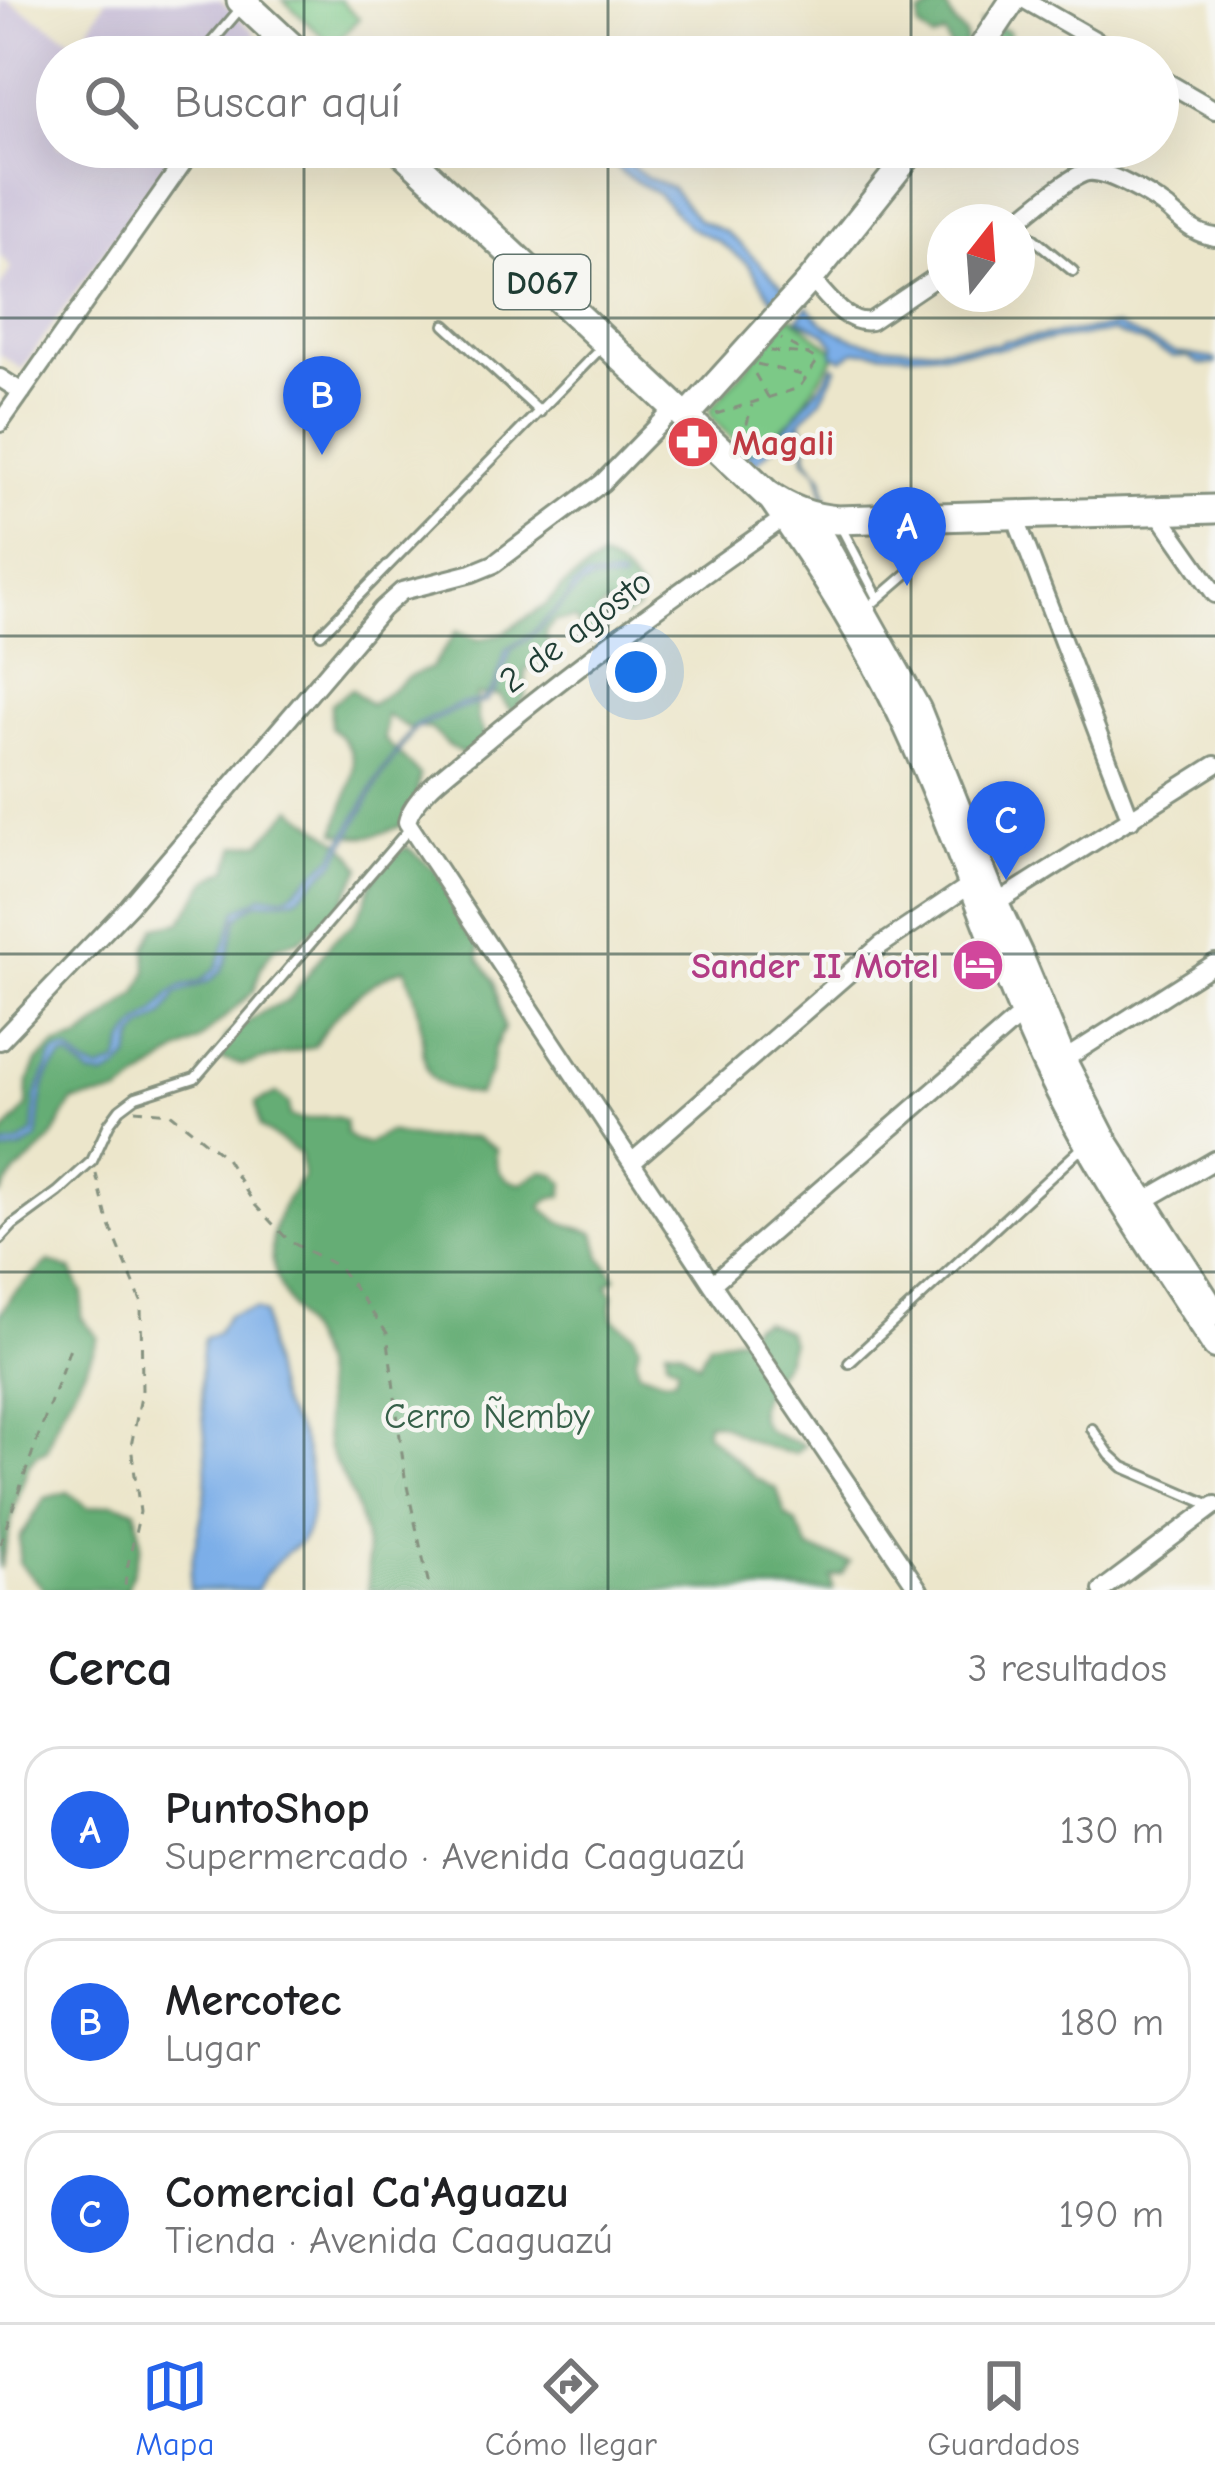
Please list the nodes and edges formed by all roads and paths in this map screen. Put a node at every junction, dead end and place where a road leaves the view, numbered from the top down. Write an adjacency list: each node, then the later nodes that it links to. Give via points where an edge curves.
1 (1013, 0): 8 (street)
2 (1025, 0): 9 (street)
3 (242, 2): 4 (main road); 5 (lane)
4 (275, 32): 6 (street); 7 (main road)
5 (215, 36)
6 (272, 36)
7 (279, 36)
8 (989, 36)
9 (1088, 36)
10 (1179, 89): 11 (street)
11 (1215, 110)
12 (179, 168): 28 (street)
13 (420, 168): 23 (main road, D067)
14 (899, 168): 20 (street)
15 (1035, 210): 16 (street, via 1079,175 1097,171)
16 (1215, 237)
17 (1035, 239): 18 (lane)
18 (1073, 271)
19 (927, 283): 20 (street, via 864,322)
20 (804, 287): 21 (street)
21 (774, 320): 24 (street); 25 (path, via 783,341)
22 (446, 325): 32 (lane)
23 (607, 343): 31 (main road, D067); 32 (lane)
24 (752, 345): 25 (path); 31 (street)
25 (811, 354): 26 (path, via 818,360)
26 (807, 377): 29 (path); 29 (path, via 748,362)
27 (0, 378): 28 (street)
28 (22, 392): 33 (street)
29 (769, 398): 30 (path)
30 (752, 403): 31 (path, via 710,416); 34 (path)
31 (687, 409): 39 (main road, D067, via 767,494); 50 (street, via 494,564 402,590 129,906)
32 (540, 412): 42 (lane)
33 (0, 423)
34 (741, 447)
35 (1215, 509): 36 (main road, D067)
36 (1156, 510): 37 (main road, D067); 40 (street)
37 (1015, 514): 38 (main road, D067); 44 (street)
38 (944, 517): 39 (main road, D067); 41 (lane, via 909,572)
39 (810, 518): 41 (street); 45 (street, 2 de agosto, via 539,696 429,790 409,813); 46 (street)
40 (1215, 594)
41 (872, 604): 46 (street)
42 (321, 634)
43 (1215, 765): 44 (street)
44 (1131, 820): 47 (street)
45 (410, 828): 52 (lane, via 195,1078); 56 (street)
46 (977, 880): 47 (street); 56 (street, via 881,945)
47 (988, 908): 49 (street)
48 (1215, 963): 51 (street)
49 (1030, 1007): 51 (street); 59 (street)
50 (0, 1041)
51 (1056, 1065): 53 (street); 57 (street)
52 (120, 1109): 55 (lane); 68 (path, via 170,1113 225,1157 255,1205 289,1241 339,1267 387,1333 405,1477)
53 (1086, 1144): 62 (street); 63 (lane)
54 (1215, 1160): 57 (street)
55 (92, 1161): 58 (lane); 67 (path, via 141,1301 142,1392 130,1446 140,1512)
56 (634, 1161): 59 (street)
57 (1142, 1202): 60 (street)
58 (0, 1239)
59 (712, 1284): 69 (street)
60 (1215, 1313)
61 (72, 1342): 66 (path)
62 (1215, 1346)
63 (849, 1363)
64 (1092, 1429): 65 (lane, via 1124,1467)
65 (1214, 1505): 70 (street)
66 (0, 1544)
67 (125, 1590)
68 (430, 1590)
69 (919, 1590)
70 (1102, 1590)

